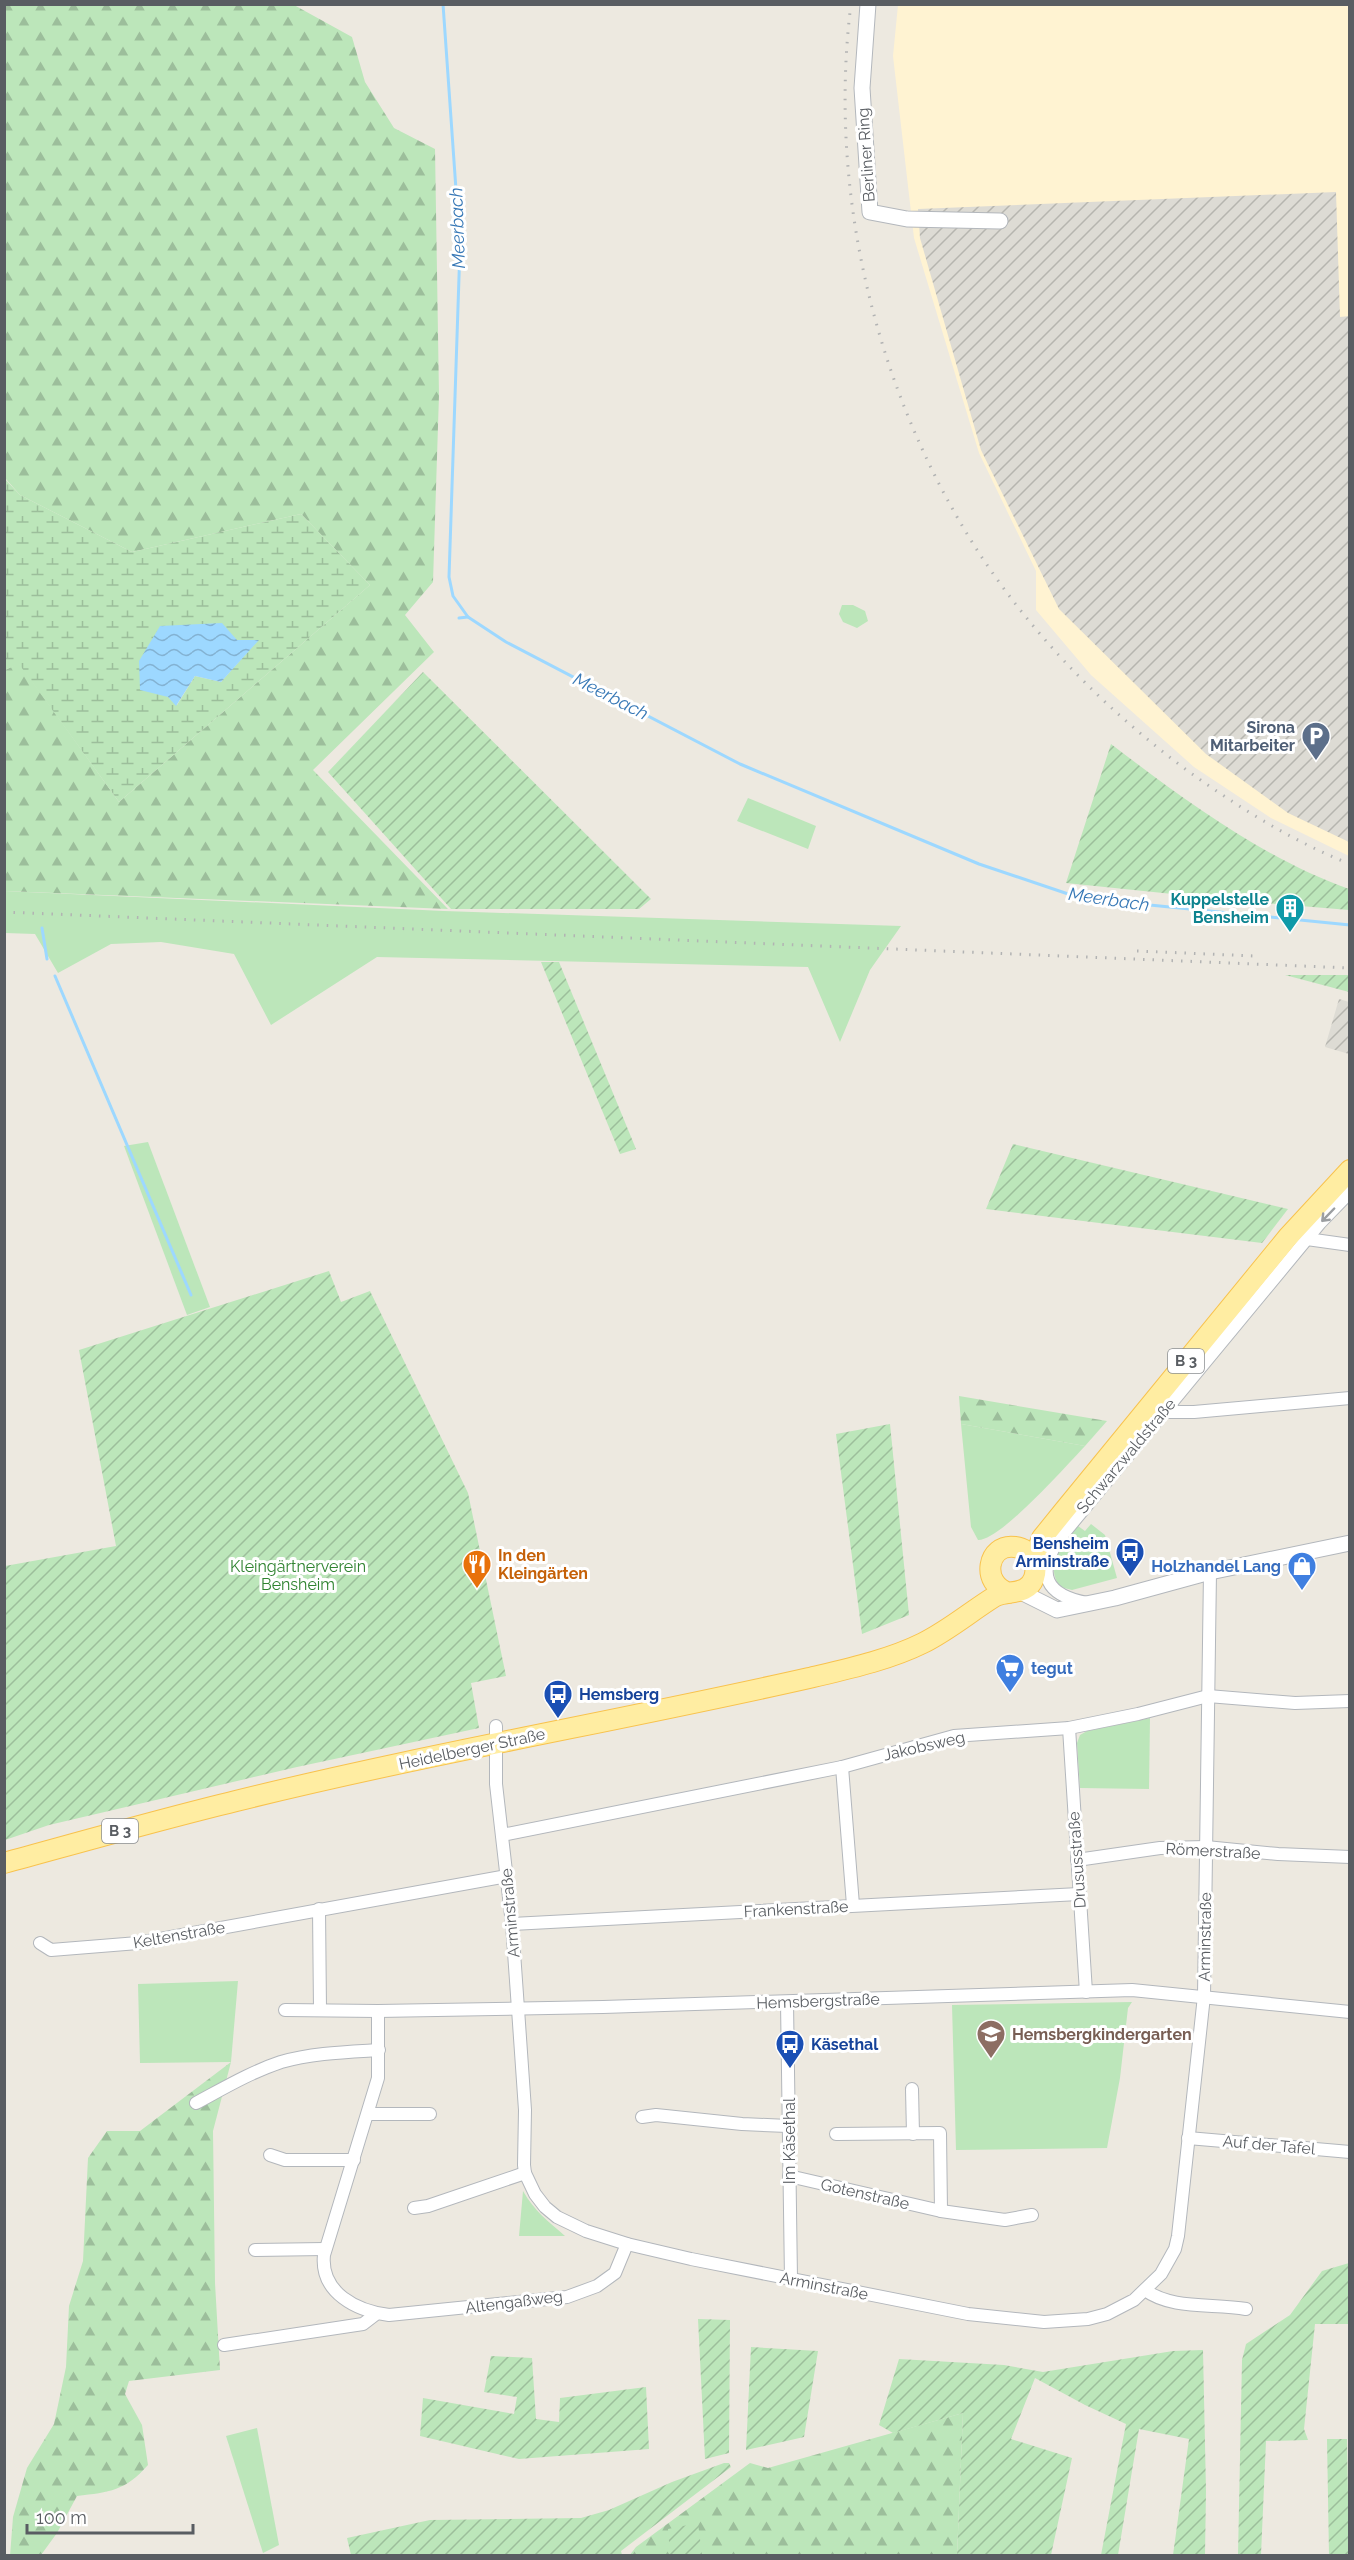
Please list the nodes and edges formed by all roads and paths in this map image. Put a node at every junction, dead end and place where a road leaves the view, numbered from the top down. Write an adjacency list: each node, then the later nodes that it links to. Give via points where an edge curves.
1 (868, 4): 2 (street, Berliner Ring, via 862,88 870,212 907,219)
2 (1000, 221)
3 (1350, 1170): 10 (main road, Schwarzwaldstraße / B 3, via 1288,1236 1041,1538)
4 (1350, 1192): 5 (street, Schwarzwaldstraße, one-way to 5)
5 (1307, 1239): 6 (street); 8 (street, Schwarzwaldstraße)
6 (1350, 1245)
7 (1350, 1398): 8 (street)
8 (1164, 1412): 14 (street, Schwarzwaldstraße, via 1070,1523 1047,1560 1048,1579 1056,1591)
9 (1350, 1544): 11 (street)
10 (1031, 1561): 12 (main road, via 1009,1547 996,1553 990,1566); 13 (main road, Heidelberger Straße / B 3, via 1029,1586); 15 (street, via 1044,1594)
11 (1210, 1572): 14 (street); 17 (street, Arminstraße)
12 (992, 1579): 13 (main road, via 997,1587); 16 (main road, Heidelberger Straße / B 3, via 947,1618)
13 (1014, 1592): 15 (street, via 1050,1608); 16 (main road, Heidelberger Straße / B 3, via 996,1595 952,1627 908,1650)
14 (1090, 1603): 15 (street)
15 (1069, 1608)
16 (882, 1657): 20 (main road, Heidelberger Straße / B 3, via 809,1678)
17 (1208, 1696): 18 (street, Jakobsweg, via 1294,1703); 19 (street, Jakobsweg); 23 (street, Arminstraße)
18 (1350, 1701)
19 (1069, 1728): 21 (street, Jakobsweg, via 954,1736); 25 (street, Drususstraße)
20 (496, 1735): 22 (street, Arminstraße); 26 (main road, Heidelberger Straße / B 3)
21 (842, 1767): 22 (street, Jakobsweg); 29 (street)
22 (502, 1835): 27 (street, Arminstraße)
23 (1206, 1848): 24 (street, Römerstraße); 25 (street, Römerstraße, via 1160,1848); 34 (street, Arminstraße)
24 (1350, 1857)
25 (1077, 1860): 28 (street, Drususstraße)
26 (4, 1863)
27 (507, 1876): 30 (street, Keltenstraße); 31 (street, Arminstraße)
28 (1079, 1894): 29 (street, Frankenstraße); 33 (street, Drususstraße)
29 (853, 1905): 31 (street, Frankenstraße)
30 (320, 1909): 32 (street, Keltenstraße, via 118,1946 51,1950); 38 (street)
31 (512, 1924): 36 (street, Arminstraße)
32 (40, 1943)
33 (1086, 1992): 34 (street, Hemsbergstraße, via 1132,1990); 35 (street, Hemsbergstraße)
34 (1204, 1996): 40 (street, Hemsbergstraße); 50 (street, Arminstraße)
35 (787, 2002): 36 (street, Hemsbergstraße); 47 (street, Im Käsethal)
36 (518, 2009): 39 (street, Hemsbergstraße); 54 (street, Arminstraße)
37 (285, 2010): 38 (street, Hemsbergstraße)
38 (320, 2010): 39 (street, Hemsbergstraße)
39 (378, 2011): 41 (street, Altengaßweg)
40 (1350, 2012)
41 (379, 2050): 43 (street, via 282,2062 254,2072); 44 (street, Altengaßweg, via 378,2078)
42 (912, 2089): 49 (street)
43 (196, 2103)
44 (368, 2114): 45 (street); 53 (street, Altengaßweg)
45 (430, 2114)
46 (642, 2117): 47 (street)
47 (788, 2126): 55 (street, Im Käsethal)
48 (836, 2134): 49 (street)
49 (913, 2134): 57 (street, via 940,2133)
50 (1188, 2138): 51 (street, Auf der Tafel); 63 (street, Arminstraße, via 1175,2249 1161,2274)
51 (1350, 2152)
52 (270, 2155): 53 (street, via 285,2160)
53 (354, 2160): 60 (street, Altengaßweg)
54 (525, 2173): 56 (street); 59 (street, Arminstraße, via 545,2207 557,2217)
55 (789, 2176): 57 (street, Gotenstraße); 62 (street, Im Käsethal)
56 (414, 2208)
57 (941, 2211): 58 (street, Gotenstraße, via 1005,2220)
58 (1032, 2215)
59 (627, 2244): 62 (street, Arminstraße); 65 (street, Altengaßweg, via 615,2273 597,2286 567,2297 402,2315)
60 (326, 2249): 61 (street); 65 (street, Altengaßweg, via 324,2271 335,2293)
61 (255, 2250)
62 (790, 2279): 63 (street, Arminstraße, via 968,2314 1044,2322 1107,2314)
63 (1145, 2290): 64 (street, via 1176,2302)
64 (1246, 2309)
65 (376, 2314): 66 (street, Altengaßweg, via 363,2324)
66 (224, 2345)

